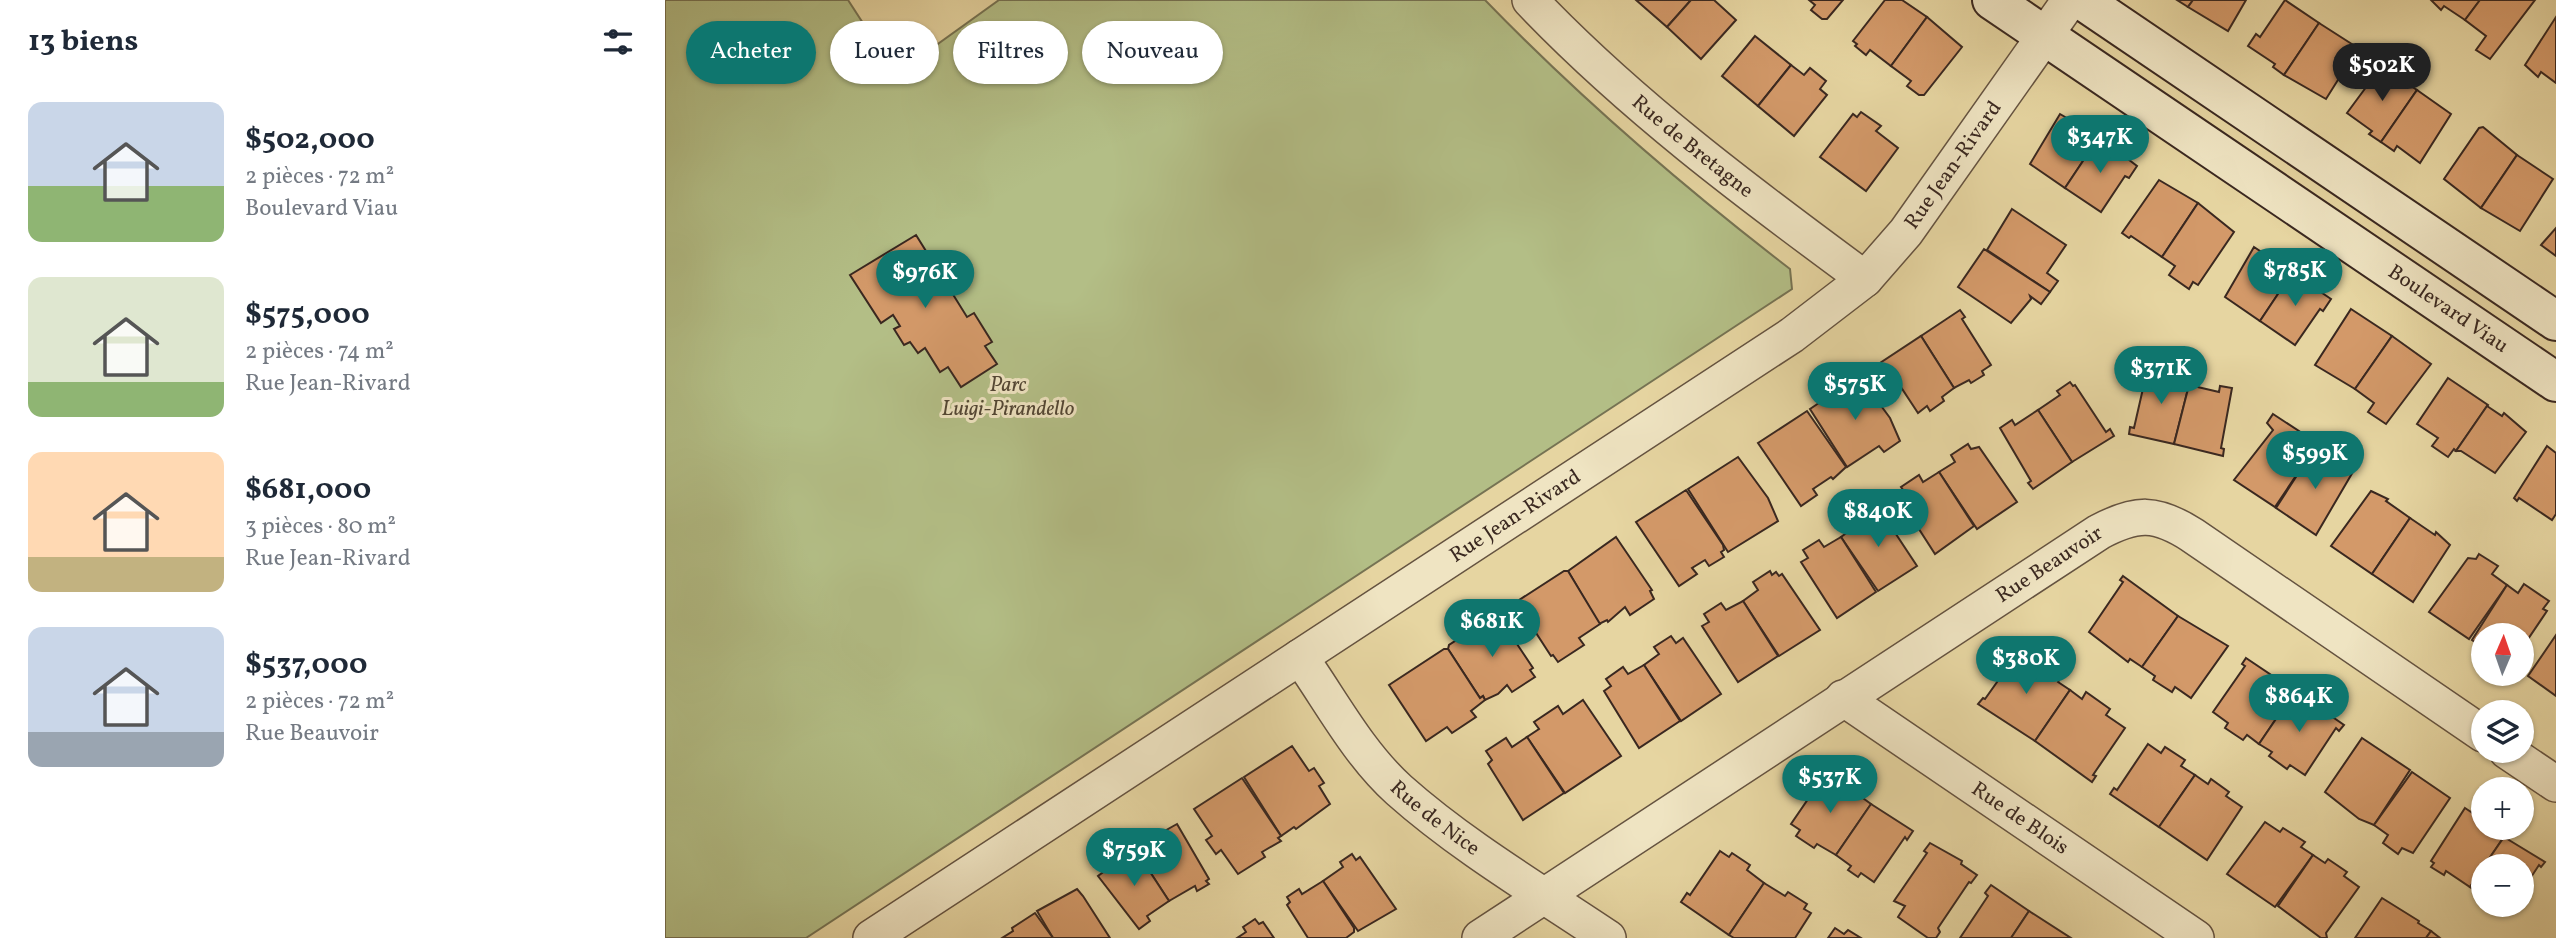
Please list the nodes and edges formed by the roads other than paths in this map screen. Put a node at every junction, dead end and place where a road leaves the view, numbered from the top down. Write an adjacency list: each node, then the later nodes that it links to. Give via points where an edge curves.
1 (1530, 0): 6 (street, Rue de Bretagne, via 1627,94)
2 (1992, 0): 5 (main road, Boulevard Viau)
3 (2070, 0): 5 (street, Rue Jean-Rivard)
4 (2082, 0): 7 (main road)
5 (2045, 37): 6 (street, Rue Jean-Rivard, via 1906,232); 8 (main road, Boulevard Viau)
6 (1865, 279): 9 (street, Rue Jean-Rivard, via 1792,335)
7 (2556, 321)
8 (2556, 382)
9 (1300, 657): 14 (street, Rue de Nice, via 1358,744 1397,789); 15 (street, Rue Jean-Rivard)
10 (1843, 698): 11 (street, Rue Beauvoir, via 2099,532 2145,516 2181,528); 14 (street, Rue Beauvoir); 18 (street, Rue de Blois)
11 (2471, 726)
12 (2525, 763): 13 (street)
13 (2556, 784)
14 (1545, 895): 16 (street, Rue Beauvoir); 17 (street, Rue de Nice)
15 (871, 938)
16 (1480, 938)
17 (1608, 938)
18 (2196, 938)

